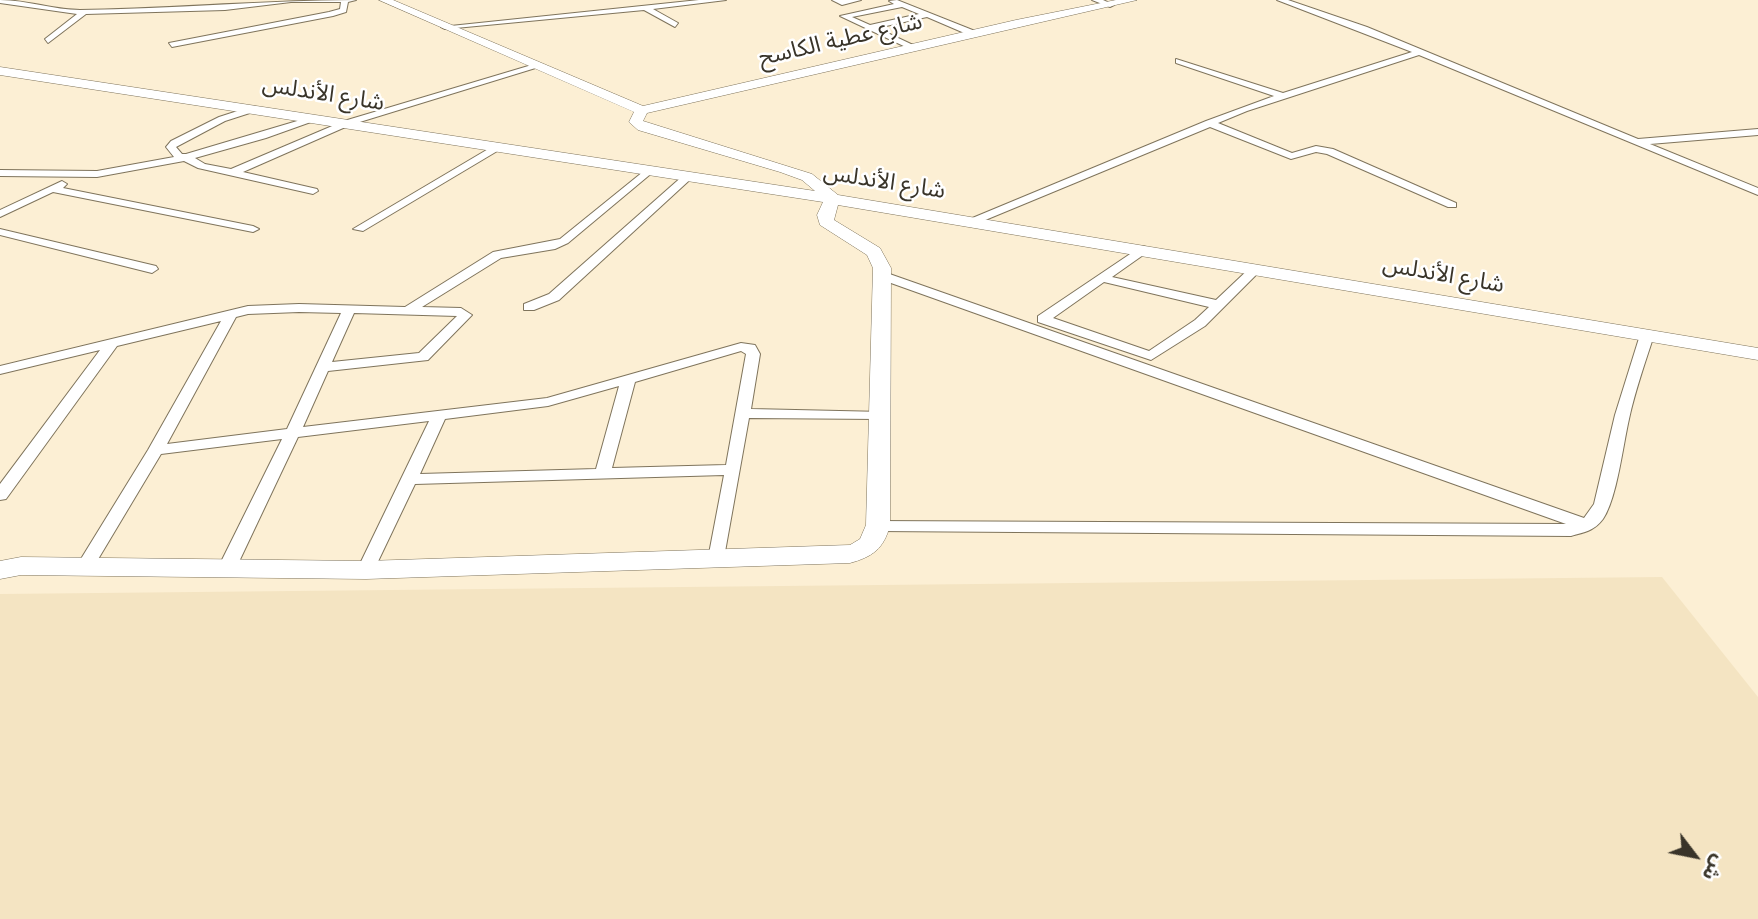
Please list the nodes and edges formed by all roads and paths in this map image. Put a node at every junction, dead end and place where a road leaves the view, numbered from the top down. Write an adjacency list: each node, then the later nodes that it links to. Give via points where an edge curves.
1 (191, 0): 2 (street)
2 (291, 0): 13 (street); 17 (street)
3 (352, 0): 13 (street)
4 (384, 0): 20 (main road)
5 (722, 0): 14 (street)
6 (835, 0): 7 (street)
7 (857, 0)
8 (890, 0): 15 (street)
9 (1096, 0): 16 (street)
10 (1132, 0): 16 (main road, شارع عطية الكاسح)
11 (1281, 0): 26 (street)
12 (0, 1): 17 (street)
13 (345, 1): 24 (street, via 343,10 330,14)
14 (647, 5): 19 (street); 20 (street)
15 (902, 5): 18 (street); 21 (street, via 844,16)
16 (1110, 5): 22 (main road, شارع عطية الكاسح)
17 (85, 12): 23 (street)
18 (927, 15): 21 (street); 22 (street)
19 (675, 25)
20 (445, 27): 28 (main road)
21 (868, 27): 25 (street)
22 (972, 33): 25 (main road, شارع عطية الكاسح)
23 (48, 41)
24 (172, 45)
25 (910, 47): 32 (main road, شارع عطية الكاسح)
26 (1420, 52): 30 (street); 37 (street)
27 (1179, 61): 30 (street)
28 (538, 66): 32 (main road); 34 (street)
29 (0, 71): 31 (main road, شارع الأندلس)
30 (1282, 96): 35 (street)
31 (253, 108): 33 (main road, شارع الأندلس); 39 (street, via 175,143 171,147)
32 (642, 110): 48 (main road, via 636,121 643,127 807,177)
33 (317, 118): 34 (main road, شارع الأندلس); 39 (street)
34 (347, 123): 38 (main road, شارع الأندلس); 42 (street)
35 (1209, 123): 49 (street, via 1291,156 1329,150); 51 (street)
36 (1758, 132): 37 (street)
37 (1636, 142): 47 (street)
38 (499, 147): 40 (main road, شارع الأندلس); 53 (street)
39 (182, 158): 42 (street); 43 (street)
40 (649, 170): 44 (main road, شارع الأندلس); 63 (street, via 564,241 497,255)
41 (0, 173): 43 (street)
42 (232, 173): 46 (street)
43 (79, 175): 45 (street)
44 (689, 176): 48 (main road, شارع الأندلس); 61 (street, via 554,297)
45 (52, 189): 50 (street); 52 (street)
46 (313, 191)
47 (1758, 192)
48 (833, 199): 51 (main road, شارع الأندلس); 58 (main road, via 825,222 874,252)
49 (1451, 205)
50 (0, 214)
51 (974, 222): 55 (main road, شارع الأندلس)
52 (253, 229)
53 (359, 229)
54 (0, 232): 57 (street)
55 (1142, 250): 56 (main road, شارع الأندلس); 59 (street)
56 (1255, 268): 60 (street); 65 (main road, شارع الأندلس)
57 (152, 269)
58 (881, 275): 72 (main road); 81 (street)
59 (1102, 278): 60 (street); 60 (street, via 1043,319 1151,356)
60 (1219, 305)
61 (529, 307)
62 (349, 309): 63 (street); 64 (street, via 268,308); 68 (street)
63 (410, 309): 68 (street, via 465,315 423,357)
64 (231, 314): 66 (street); 75 (street)
65 (1647, 335): 67 (main road, شارع الأندلس); 81 (street, via 1598,517)
66 (113, 342): 69 (street); 79 (street)
67 (1758, 354)
68 (323, 367): 74 (street)
69 (0, 370)
70 (628, 381): 71 (street, via 750,348 753,354); 73 (street, via 548,402); 77 (street)
71 (743, 413): 72 (street); 76 (street)
72 (879, 415): 80 (main road)
73 (439, 416): 74 (street); 78 (street)
74 (292, 434): 75 (street); 84 (street)
75 (156, 450): 83 (street)
76 (733, 470): 77 (street); 82 (street)
77 (603, 474): 78 (street)
78 (409, 479): 86 (street)
79 (0, 495)
80 (878, 525): 81 (street, via 1571,530); 82 (main road, via 869,547 850,554)
81 (1588, 526)
82 (717, 559): 86 (main road)
83 (85, 567): 84 (main road); 85 (main road)
84 (227, 568): 86 (main road)
85 (0, 570)
86 (366, 570)

